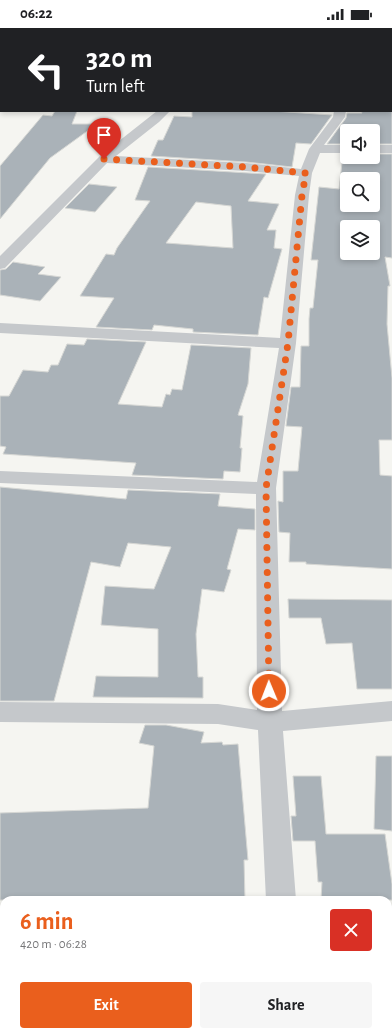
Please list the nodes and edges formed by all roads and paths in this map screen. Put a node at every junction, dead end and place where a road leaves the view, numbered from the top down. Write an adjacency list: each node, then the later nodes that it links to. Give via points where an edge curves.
1 (163, 112): 7 (street)
2 (340, 112): 3 (street, via 339,117)
3 (315, 149): 4 (street); 8 (street)
4 (340, 149)
5 (380, 149): 6 (street)
6 (392, 149)
7 (104, 159): 8 (street); 9 (street)
8 (306, 173): 11 (street)
9 (0, 265)
10 (0, 328): 11 (street)
11 (288, 343): 13 (street)
12 (0, 477): 13 (street)
13 (266, 488): 16 (street)
14 (0, 712): 16 (street, via 218,714)
15 (392, 712): 16 (street)
16 (270, 722): 17 (street)
17 (281, 896)

